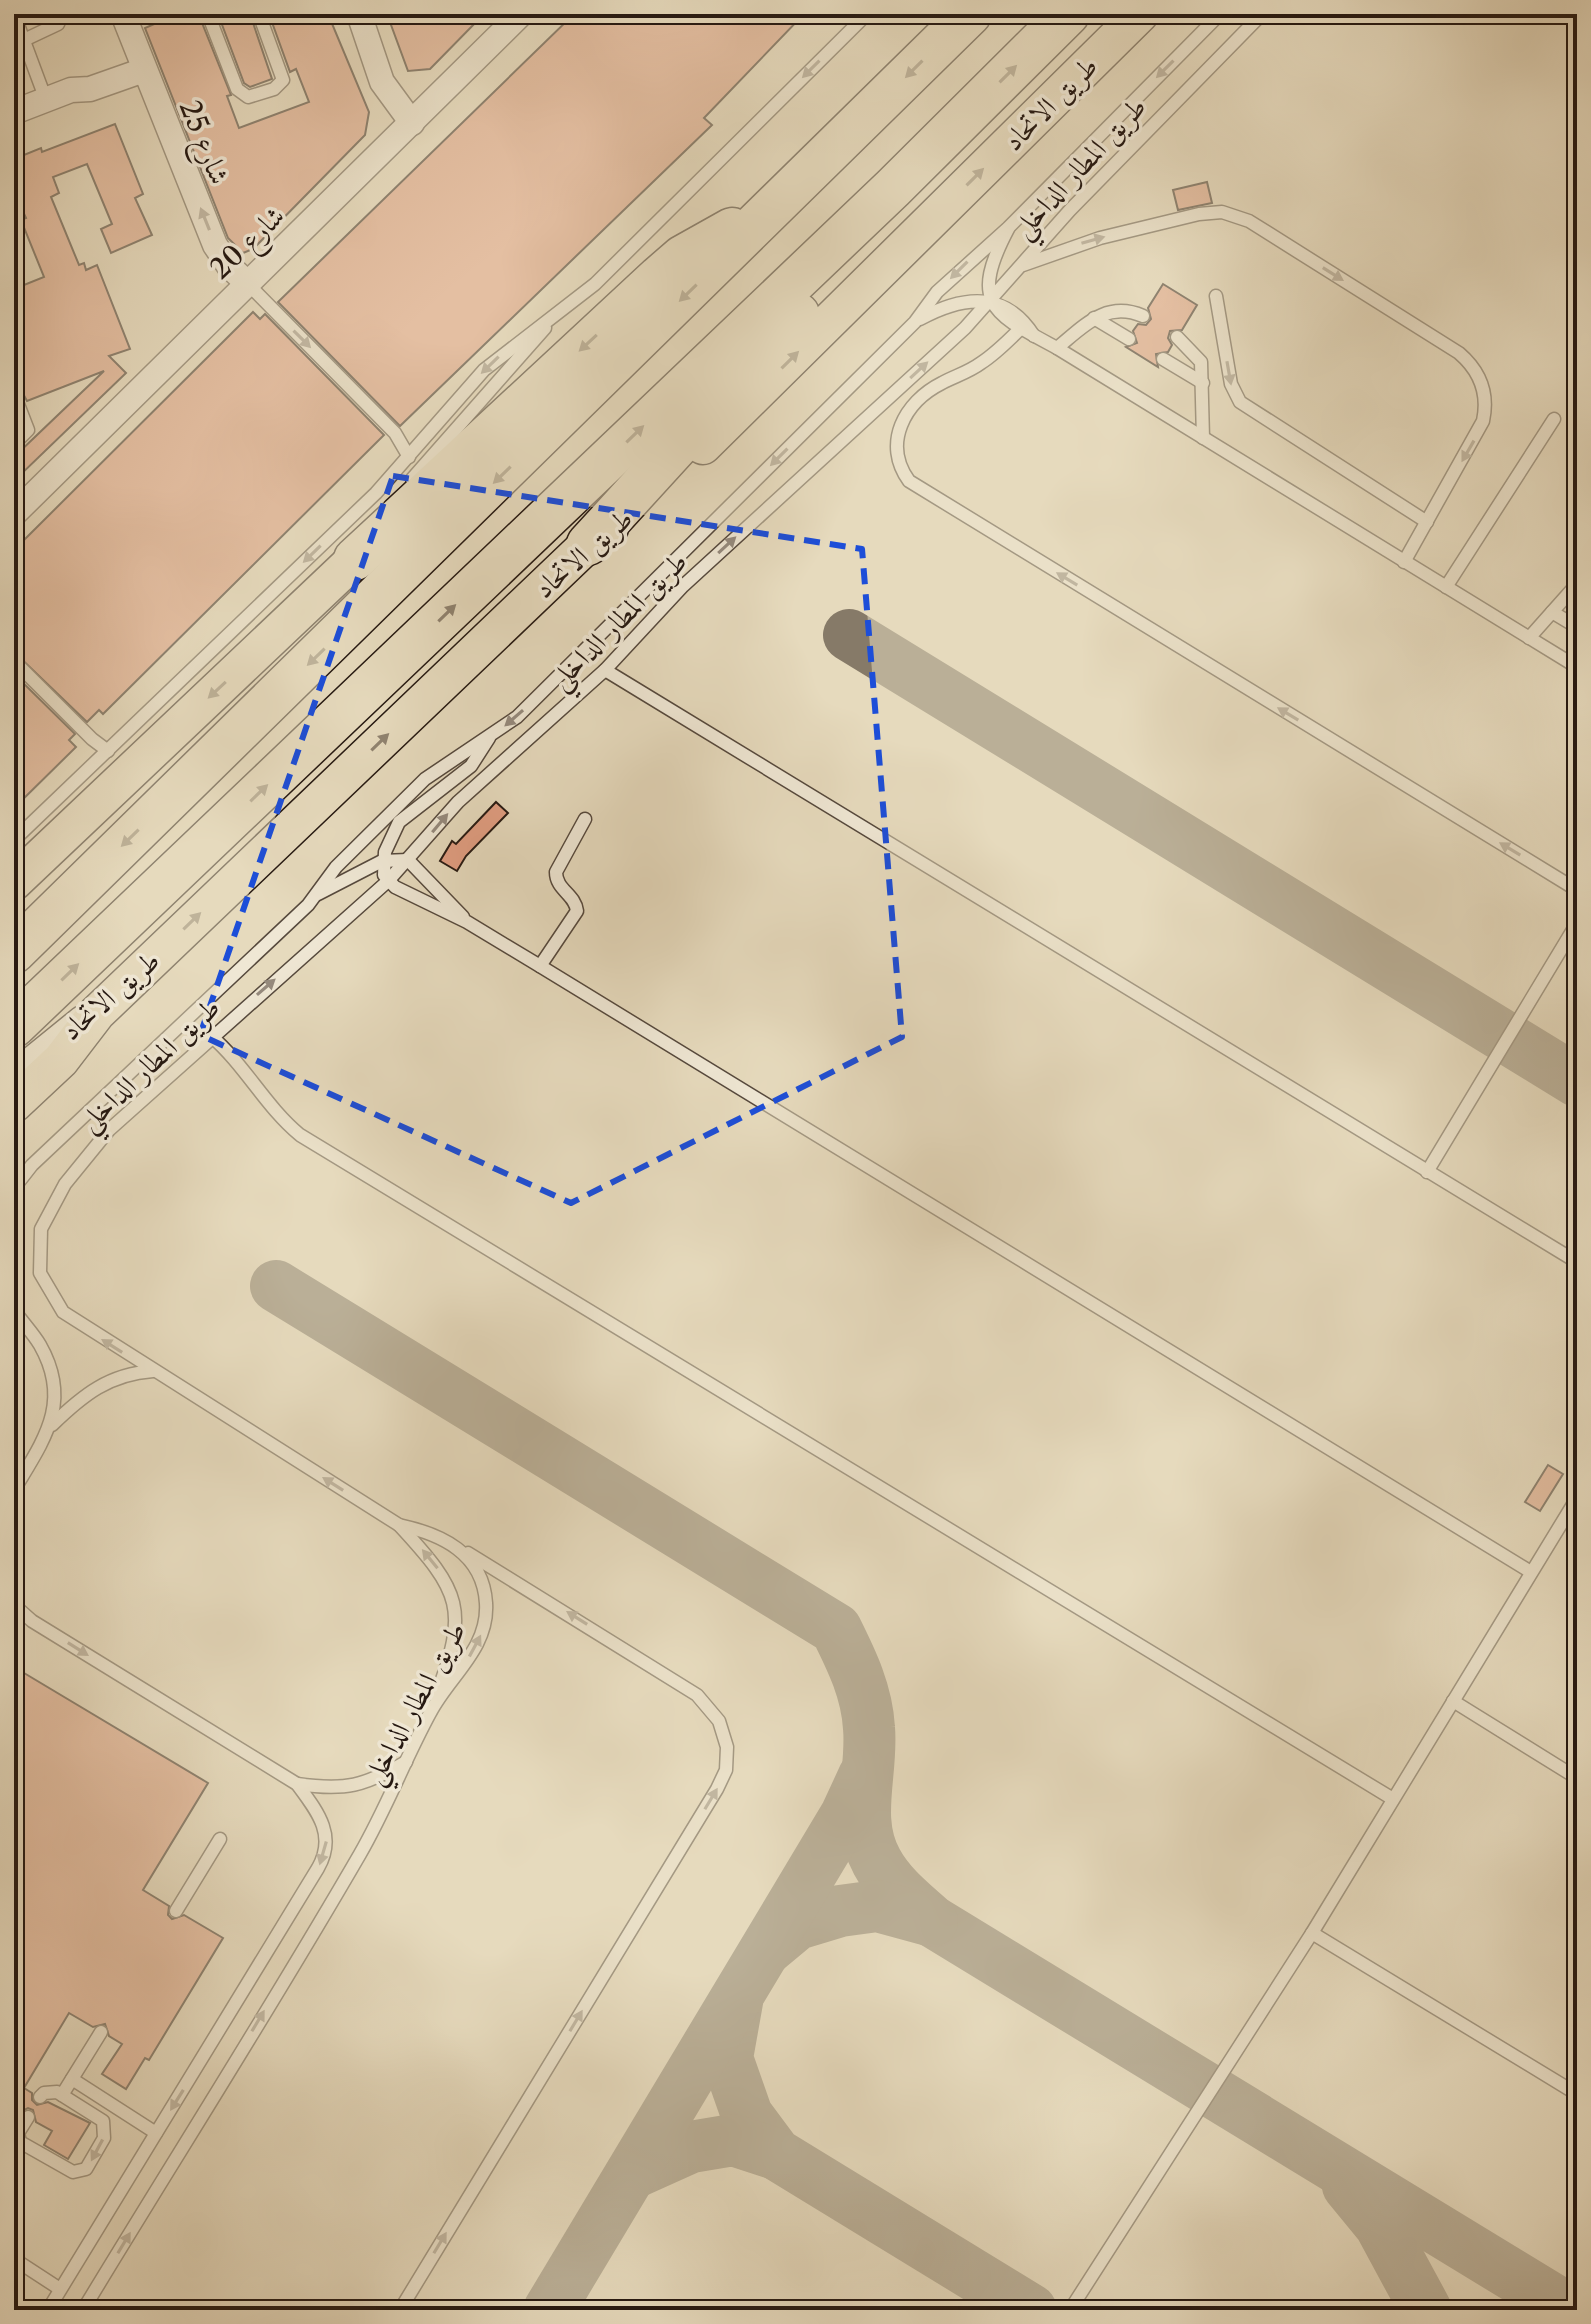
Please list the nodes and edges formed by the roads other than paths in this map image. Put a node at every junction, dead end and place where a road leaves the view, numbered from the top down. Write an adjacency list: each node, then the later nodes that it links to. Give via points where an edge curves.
1 (14, 14): 14 (lane)
2 (62, 14): 14 (lane, via 58,24)
3 (208, 14): 4 (lane, via 237,89 253,97 283,80)
4 (259, 14)
5 (359, 14): 18 (street, via 382,82)
6 (521, 14): 18 (street, شارع 20)
7 (867, 14): 28 (lane, one-way to 28)
8 (970, 14): 20 (highway, one-way to 20)
9 (1068, 14): 19 (highway, طريق الاتحاد, one-way to 9)
10 (1140, 14): 44 (main road, طريق الاتحاد, one-way to 10, via 698,451)
11 (1220, 14): 21 (lane, طريق المطار الداخلي, one-way to 21)
12 (1262, 14): 22 (lane, طريق المطار الداخلي)
13 (127, 15): 15 (street, شارع 25)
14 (24, 40): 16 (lane)
15 (140, 62): 16 (street, via 93,72 71,90); 23 (street, شارع 25, one-way to 15, via 215,245)
16 (46, 100): 17 (street)
17 (14, 112)
18 (419, 116): 23 (street, شارع 20)
19 (893, 188): 44 (highway, via 847,260); 70 (highway, طريق الاتحاد, one-way to 19)
20 (764, 219): 45 (highway, one-way to 45, via 735,227 682,257); 67 (highway, one-way to 67)
21 (1008, 228): 25 (lane, via 990,268); 29 (lane, طريق المطار الداخلي, one-way to 29, via 937,292)
22 (1020, 267): 25 (lane, طريق المطار الداخلي); 43 (lane, one-way to 43, via 1100,238 1211,212 1231,214 1262,229 1459,353 1475,369 1484,391 1483,421)
23 (247, 283): 41 (lane, one-way to 41, via 395,433); 42 (street, شارع 20)
24 (1216, 296): 43 (lane, one-way to 43, via 1231,384 1240,402)
25 (992, 301): 29 (lane, via 963,300); 30 (lane); 31 (lane, via 1012,310); 54 (lane, طريق المطار الداخلي, one-way to 25, via 683,586)
26 (1143, 316): 27 (lane, via 1113,309)
27 (1094, 318): 33 (lane); 34 (lane)
28 (553, 320): 41 (lane, one-way to 41, via 484,370); 45 (lane, via 396,500)
29 (915, 322): 55 (lane, طريق المطار الداخلي, one-way to 55, via 517,717)
30 (1019, 330): 31 (lane); 63 (lane, one-way to 30, via 909,481 897,456 896,438 912,406 942,382 980,364)
31 (1034, 336): 34 (lane)
32 (1177, 337): 36 (lane, via 1195,352)
33 (1129, 339)
34 (1057, 348): 39 (lane)
35 (1163, 359): 36 (lane)
36 (1203, 383): 39 (lane)
37 (14, 394): 40 (lane, via 28,430)
38 (1554, 419): 48 (lane)
39 (1203, 438): 46 (lane)
40 (14, 444)
41 (409, 457): 56 (lane, one-way to 56)
42 (14, 514)
43 (1427, 522): 46 (lane)
44 (588, 544): 69 (main road, طريق الاتحاد, one-way to 44)
45 (355, 559): 62 (main road, one-way to 62)
46 (1404, 562): 48 (lane)
47 (1577, 584): 49 (lane)
48 (1446, 587): 51 (lane)
49 (1552, 612): 50 (lane); 51 (lane)
50 (1577, 627)
51 (1529, 638): 53 (lane)
52 (14, 661): 56 (lane)
53 (1577, 667)
54 (605, 670): 59 (lane, طريق المطار الداخلي, one-way to 54, via 466,794); 74 (lane)
55 (489, 738): 60 (lane, via 471,766 399,822); 64 (lane, طريق المطار الداخلي, via 425,779 336,867)
56 (108, 751): 58 (lane)
57 (585, 819): 68 (lane, via 556,872 577,911)
58 (14, 840)
59 (408, 860): 60 (lane); 61 (lane, طريق المطار الداخلي); 65 (lane)
60 (382, 861): 61 (lane); 64 (lane)
61 (388, 881): 65 (lane); 71 (lane, طريق المطار الداخلي, one-way to 61)
62 (14, 882)
63 (1577, 890)
64 (315, 895): 75 (lane, طريق المطار الداخلي)
65 (467, 922): 68 (lane)
66 (1577, 923): 74 (lane)
67 (14, 952)
68 (540, 966): 84 (lane)
69 (97, 1013): 72 (main road, طريق الاتحاد); 73 (main road, via 61,1060)
70 (14, 1026)
71 (211, 1036): 78 (lane, طريق المطار الداخلي, one-way to 71, via 63,1312 40,1273 38,1243 54,1200 93,1148); 91 (lane, via 300,1135)
72 (14, 1078)
73 (14, 1104)
74 (1427, 1172): 76 (lane)
75 (14, 1188)
76 (1577, 1262)
77 (14, 1310): 79 (lane, via 47,1360 54,1394)
78 (153, 1371): 79 (lane, via 93,1388); 82 (lane, طريق المطار الداخلي, one-way to 78)
79 (52, 1425): 80 (lane)
80 (14, 1490)
81 (1577, 1498): 84 (lane)
82 (399, 1525): 83 (lane, طريق المطار الداخلي); 87 (lane, one-way to 82, via 453,1653 453,1602 431,1557)
83 (456, 1546): 87 (lane, طريق المطار الداخلي, one-way to 83, via 478,1644 485,1624 481,1581); 107 (lane, one-way to 83, via 710,1801 728,1759 719,1721 686,1686)
84 (1531, 1572): 86 (lane)
85 (14, 1605): 90 (lane, one-way to 90)
86 (1453, 1701): 89 (lane); 91 (lane)
87 (431, 1711): 88 (lane, طريق المطار الداخلي)
88 (406, 1762): 90 (lane, via 350,1788); 106 (lane, طريق المطار الداخلي, one-way to 88, via 360,1853)
89 (1577, 1778)
90 (297, 1784): 101 (lane, one-way to 101, via 322,1820 327,1840 323,1860)
91 (1393, 1799): 94 (lane)
92 (220, 1839): 93 (lane)
93 (176, 1911)
94 (1312, 1933): 97 (lane); 108 (lane)
95 (101, 2032): 96 (lane)
96 (72, 2079): 98 (lane); 101 (lane)
97 (1577, 2094)
98 (62, 2095): 99 (lane, via 50,2091); 100 (lane, one-way to 100, via 105,2126 86,2169 73,2172 20,2142 18,2133)
99 (40, 2097)
100 (28, 2117)
101 (156, 2133): 104 (lane)
102 (14, 2249): 103 (lane)
103 (14, 2259): 104 (lane)
104 (60, 2289): 105 (lane)
105 (48, 2310)
106 (83, 2310)
107 (400, 2310)
108 (1070, 2310)

